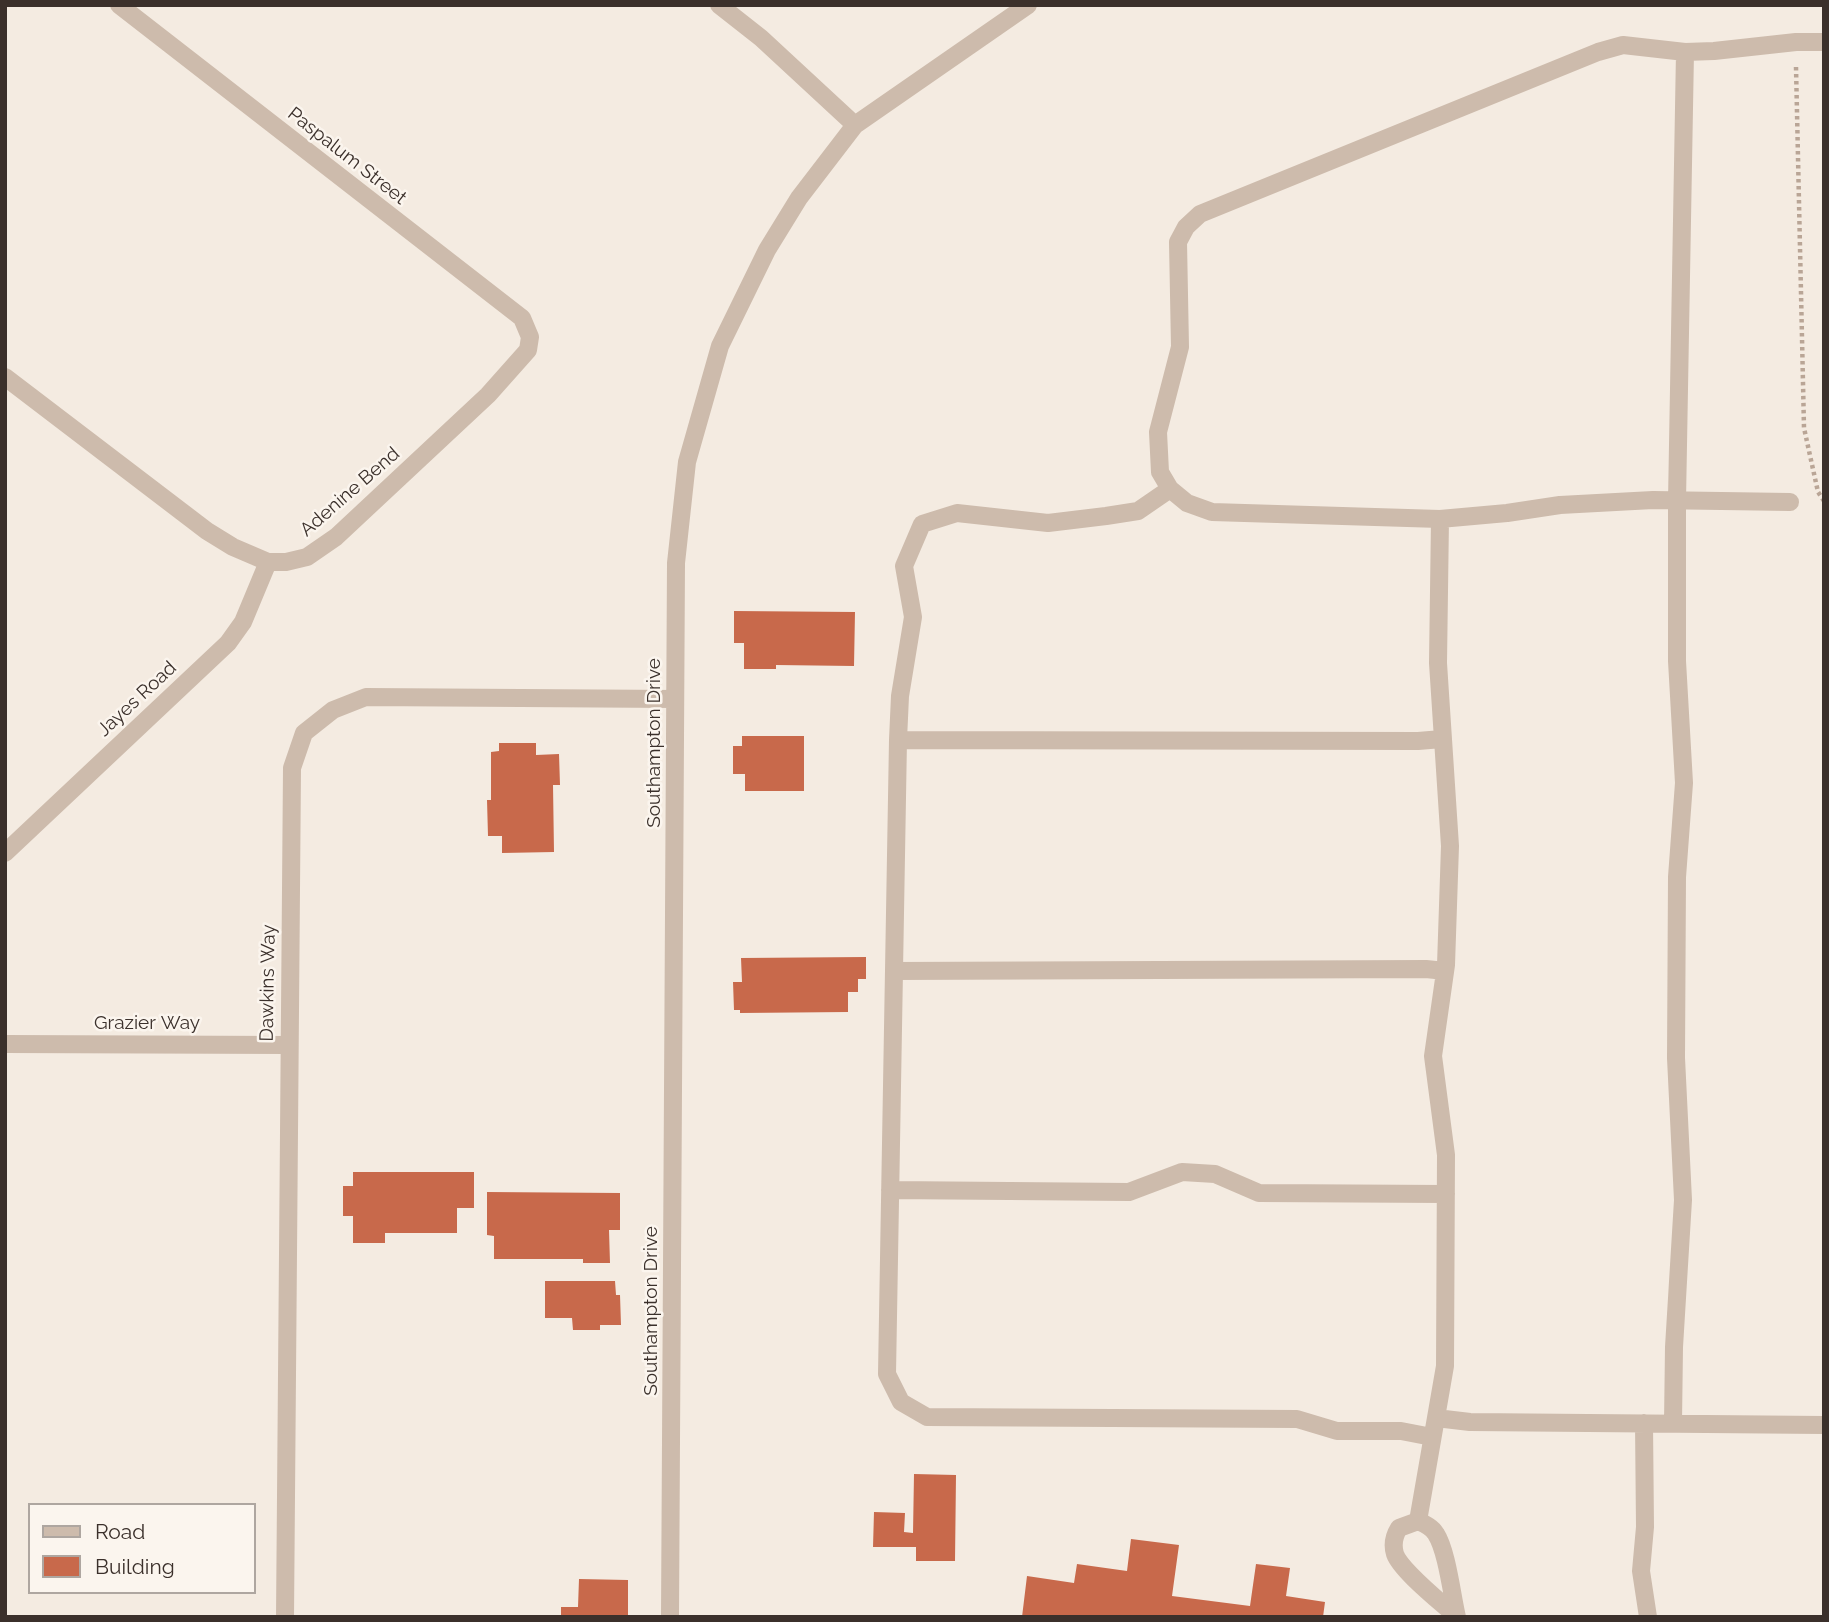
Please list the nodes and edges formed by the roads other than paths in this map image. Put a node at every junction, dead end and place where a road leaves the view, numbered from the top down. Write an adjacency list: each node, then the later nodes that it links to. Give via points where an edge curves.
1 (119, 5): 7 (street, Paspalum Street, via 522,318 530,337)
2 (719, 5): 6 (street)
3 (1028, 5): 6 (street, Southampton Drive)
4 (1824, 42): 5 (street)
5 (1685, 51): 9 (street, via 1623,45 1598,52 1200,214 1178,242 1180,347 1158,432 1160,472); 10 (street)
6 (855, 125): 14 (street, Southampton Drive, via 799,198 767,250 720,346 687,462 676,563)
7 (528, 350): 13 (street, Adenine Bend, via 488,395 336,537 307,557)
8 (5, 377): 13 (street, Adenine Bend, via 207,531)
9 (1170, 489): 12 (street, via 1187,503 1212,512); 16 (street, via 1138,511 1106,516 1048,523 957,513 922,524 904,566 912,617)
10 (1677, 501): 11 (street); 12 (street, via 1560,505); 26 (street, via 1684,783 1676,877 1675,1058 1684,1200)
11 (1790, 502)
12 (1440, 519): 15 (street)
13 (268, 562): 17 (street, Jayes Road, via 243,622 228,642)
14 (674, 699): 21 (street, Dawkins Way, via 366,697 333,710 304,733 292,768); 31 (street, Southampton Drive)
15 (1442, 739): 16 (street); 19 (street, via 1450,846)
16 (898, 740): 18 (street)
17 (7, 849)
18 (894, 971): 19 (street); 22 (street)
19 (1445, 971): 23 (street, via 1433,1056 1446,1155)
20 (5, 1044): 21 (street, Grazier Way)
21 (288, 1045): 30 (street, Dawkins Way)
22 (890, 1189): 23 (street, via 1129,1192 1182,1172 1214,1174 1259,1193); 28 (street, via 887,1374 901,1402 927,1417 1297,1419 1337,1431)
23 (1446, 1194): 24 (street, via 1445,1366)
24 (1436, 1418): 25 (street); 28 (street)
25 (1644, 1423): 26 (street); 33 (street, via 1641,1571)
26 (1673, 1423): 27 (street)
27 (1824, 1424)
28 (1432, 1437): 29 (street)
29 (1418, 1521): 32 (street, via 1436,1533); 32 (street, via 1399,1528 1396,1556)
30 (285, 1617)
31 (670, 1617)
32 (1457, 1617)
33 (1648, 1617)

